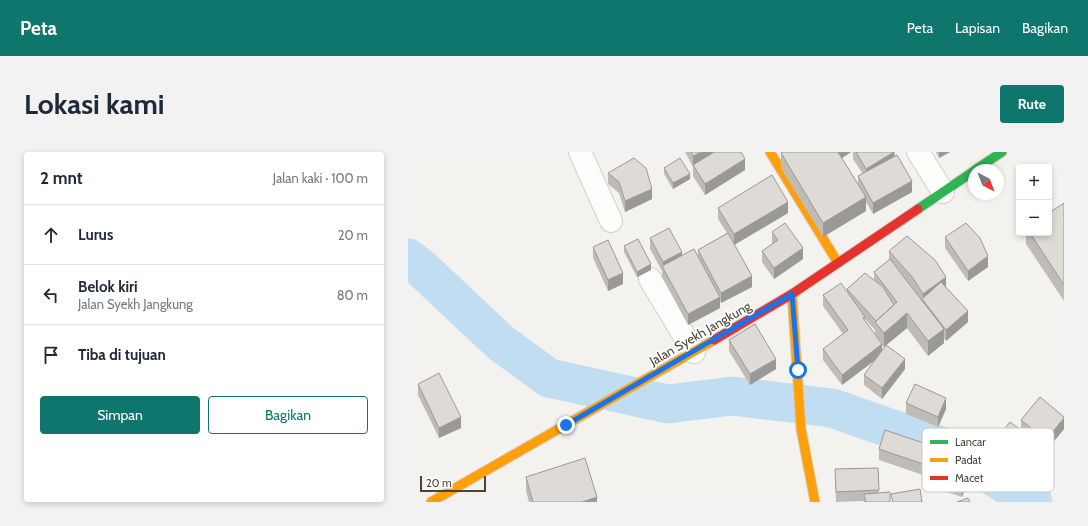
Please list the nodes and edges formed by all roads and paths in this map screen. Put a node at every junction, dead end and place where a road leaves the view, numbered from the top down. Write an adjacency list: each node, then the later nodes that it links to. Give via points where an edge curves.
1 (580, 152): 8 (street)
2 (770, 152): 9 (main road)
3 (918, 152): 7 (street)
4 (1002, 152): 5 (main road, Jalan Syekh Jangkung)
5 (984, 164)
6 (968, 175): 7 (main road, Jalan Syekh Jangkung)
7 (943, 192): 9 (main road, Jalan Syekh Jangkung)
8 (611, 221)
9 (838, 263): 11 (main road, Jalan Syekh Jangkung)
10 (650, 279): 12 (street)
11 (792, 294): 12 (main road, Jalan Syekh Jangkung); 14 (main road, via 801,429)
12 (694, 352): 13 (main road, Jalan Syekh Jangkung)
13 (438, 500)
14 (815, 502)

